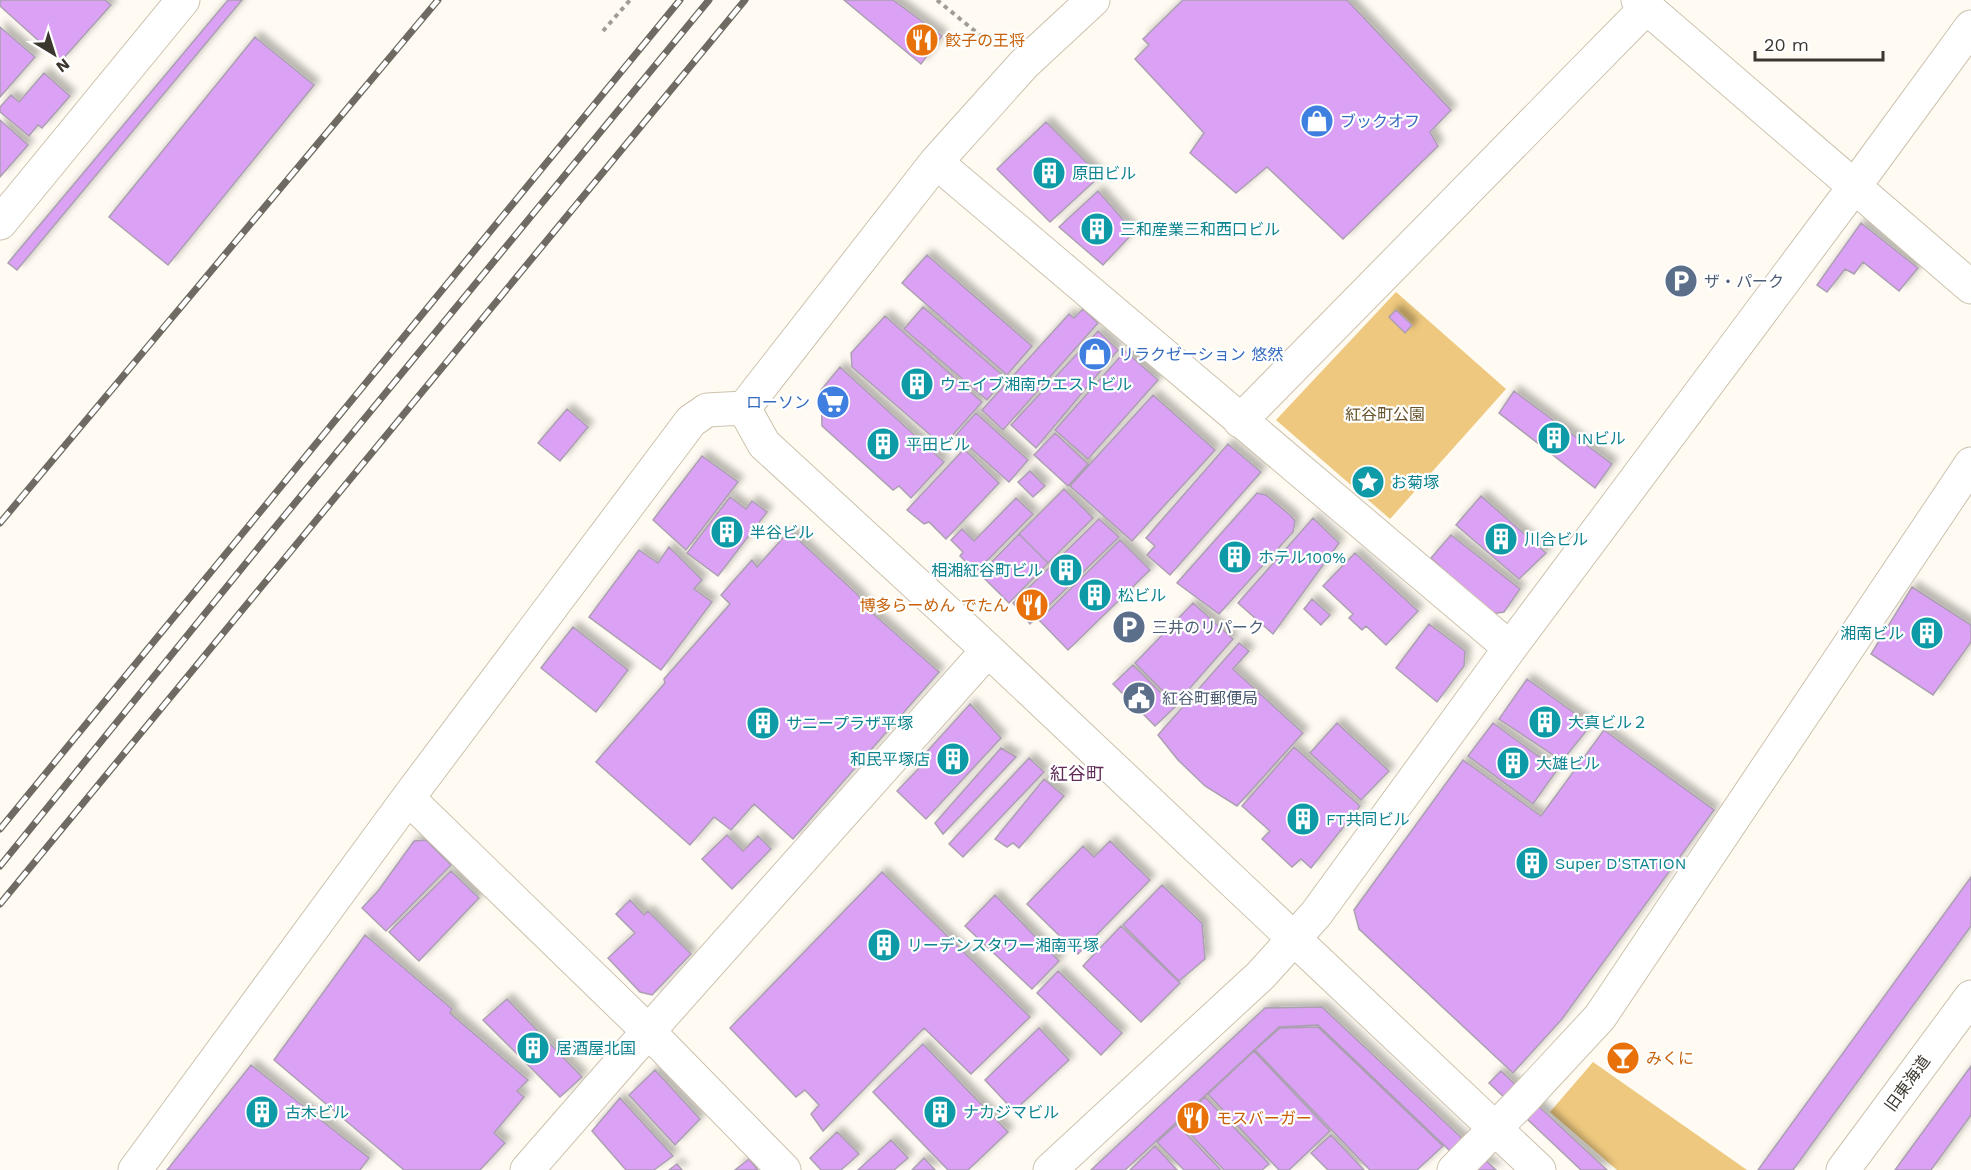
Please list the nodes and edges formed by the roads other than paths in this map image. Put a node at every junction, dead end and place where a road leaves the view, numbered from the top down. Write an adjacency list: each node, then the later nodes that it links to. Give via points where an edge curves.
1 (183, 0): 7 (street)
2 (1093, 0): 5 (street, via 1024,64)
3 (1643, 4): 6 (street); 10 (street)
4 (1971, 27): 6 (street)
5 (936, 162): 9 (street); 10 (street)
6 (1854, 187): 8 (street); 12 (street)
7 (0, 223)
8 (1971, 287)
9 (744, 408): 13 (street, via 764,444); 14 (street, via 707,410 690,421)
10 (1240, 421): 12 (street)
11 (1971, 464): 18 (street, via 1600,1017)
12 (1510, 648): 15 (street)
13 (988, 650): 15 (street); 17 (street)
14 (408, 798): 17 (street); 19 (street)
15 (1294, 939): 18 (street); 22 (street, via 1261,975)
16 (1971, 997): 25 (street, 旧東海道)
17 (648, 1031): 20 (street); 21 (street)
18 (1496, 1128): 23 (street); 24 (street)
19 (135, 1170)
20 (527, 1170)
21 (784, 1170)
22 (1050, 1170)
23 (1454, 1170)
24 (1539, 1170)
25 (1843, 1170)

